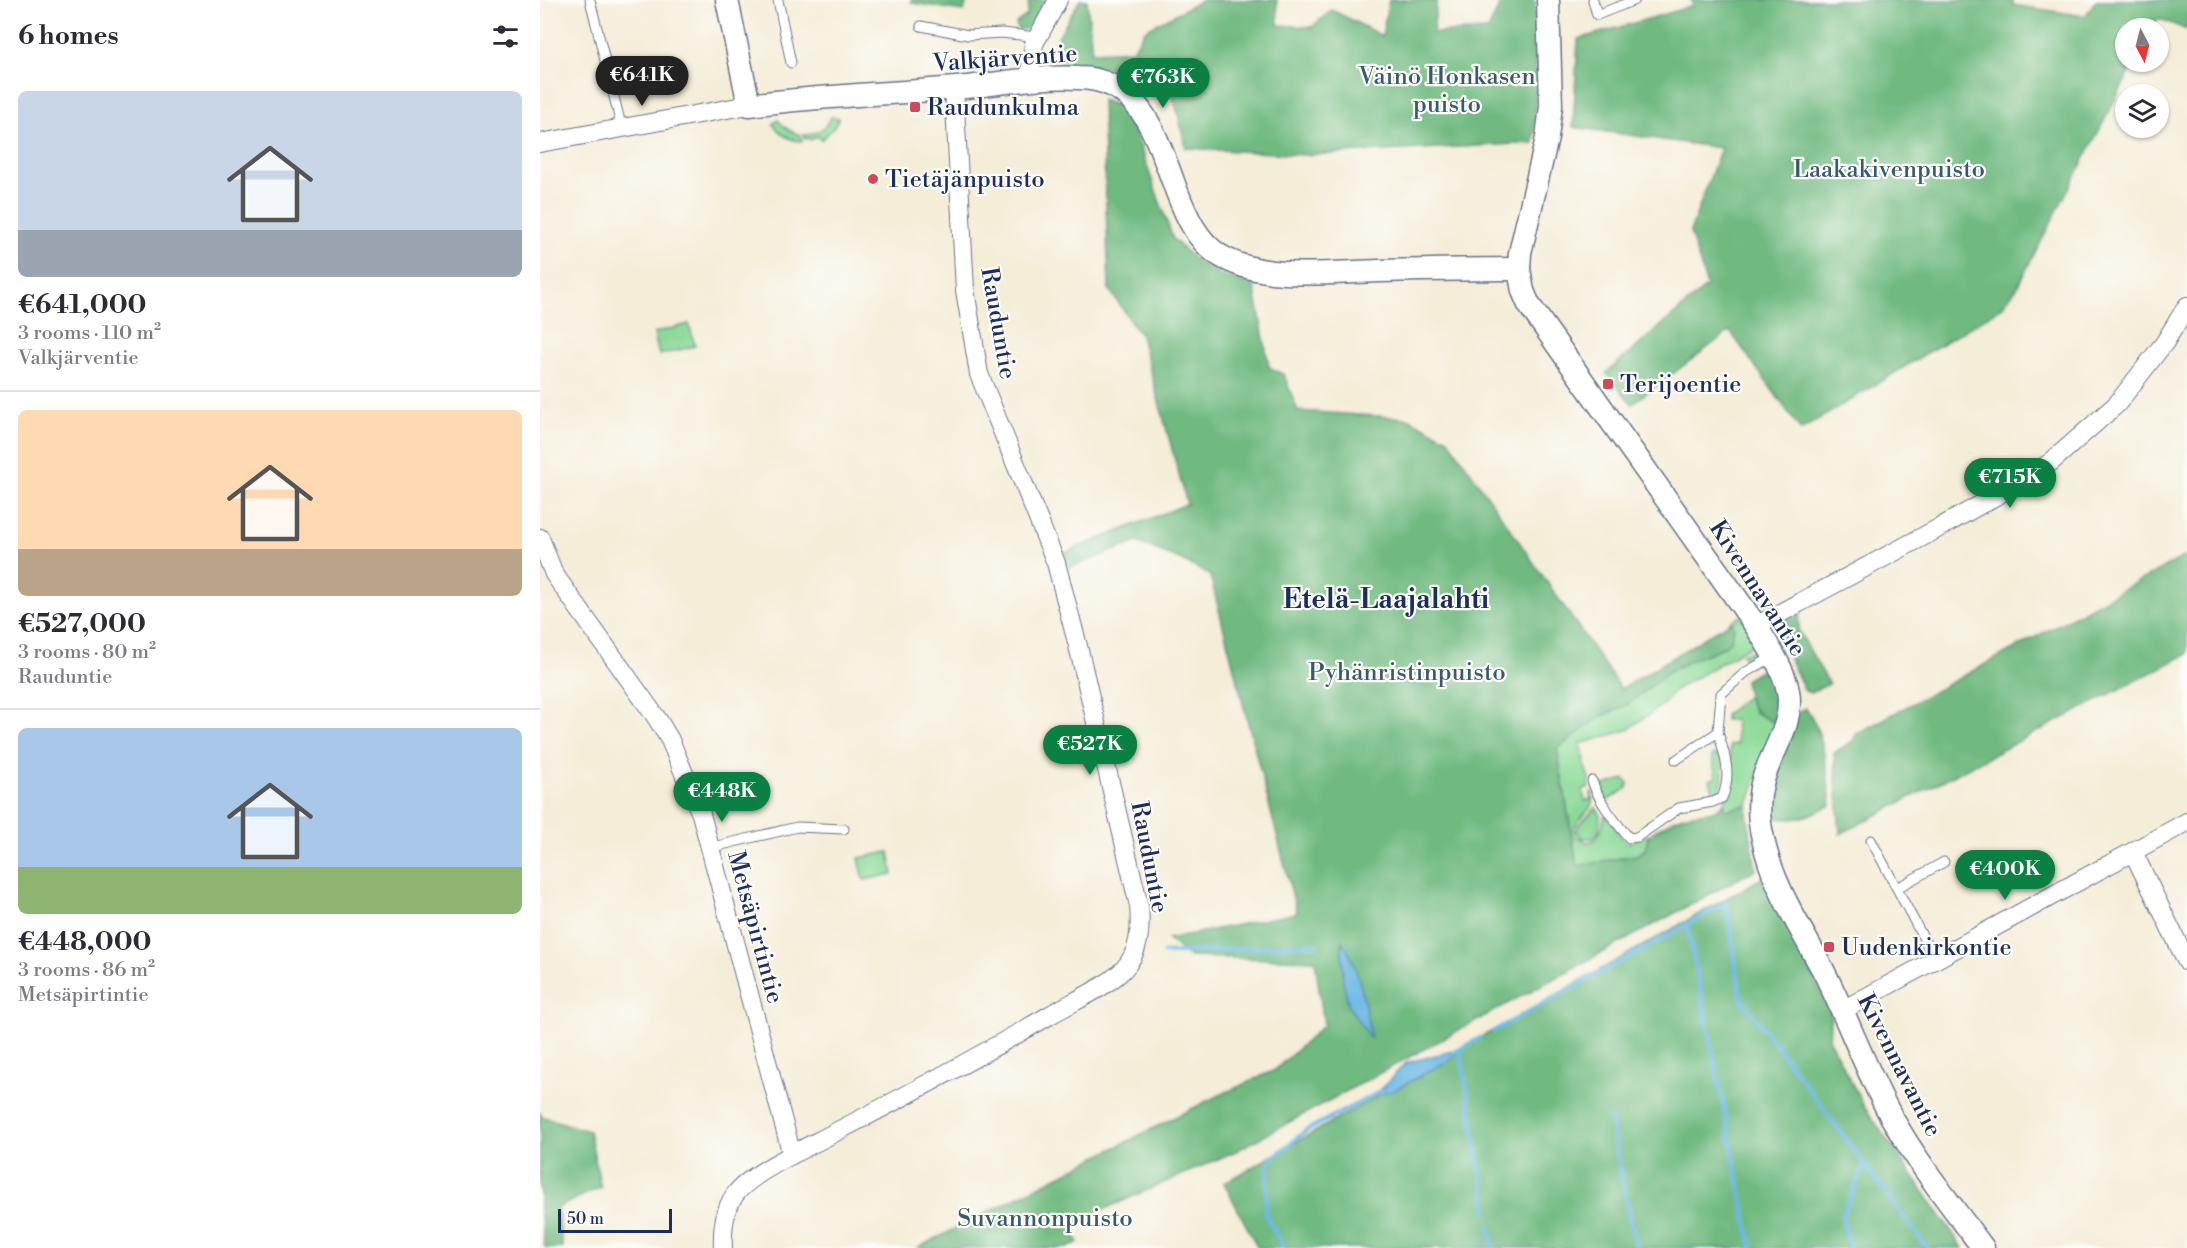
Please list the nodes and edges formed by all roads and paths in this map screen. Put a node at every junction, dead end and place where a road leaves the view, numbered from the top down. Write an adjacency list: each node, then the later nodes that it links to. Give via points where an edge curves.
1 (590, 0): 14 (lane)
2 (727, 0): 13 (street)
3 (778, 0): 10 (lane)
4 (1058, 0): 9 (street)
5 (1548, 0): 16 (street, via 1551,106)
6 (1593, 0): 7 (lane, via 1597,15)
7 (1635, 0)
8 (921, 26): 9 (lane, via 968,34)
9 (1037, 37): 11 (street)
10 (791, 63)
11 (1029, 81): 12 (street, Valkjärventie); 16 (street, Valkjärventie, via 1077,77 1097,80 1126,94 1148,124 1185,213 1204,243 1236,264 1293,273)
12 (954, 88): 13 (street, Valkjärventie); 34 (street, Rauduntie, via 964,281 979,374 1056,563 1139,906 1139,940 1124,969 1104,984)
13 (749, 105): 14 (street, Valkjärventie)
14 (622, 129): 15 (street, Valkjärventie)
15 (540, 142)
16 (1519, 268): 19 (street, Kivennavantie, via 1529,305)
17 (2187, 306): 19 (street, via 2165,342 2116,404 2052,462)
18 (540, 538): 27 (street, Metsäpirtintie, via 554,574 670,740 693,792)
19 (1756, 627): 20 (street, Kivennavantie)
20 (1773, 657): 21 (lane, via 1746,672 1720,694); 33 (street, Kivennavantie, via 1786,682 1789,706 1786,726 1764,776 1760,796 1758,812 1763,841 1785,899)
21 (1718, 732): 22 (lane); 23 (lane, via 1728,766 1722,798 1679,808 1637,837 1629,838 1616,822)
22 (1676, 760)
23 (1592, 781)
24 (2187, 822): 28 (street)
25 (844, 829): 27 (lane, via 797,827)
26 (1871, 840): 30 (lane)
27 (709, 848): 34 (street, Metsäpirtintie)
28 (2133, 852): 31 (street); 32 (street)
29 (1944, 862): 30 (lane)
30 (1897, 888): 31 (lane)
31 (1935, 960): 33 (street)
32 (2187, 962)
33 (1841, 1011): 36 (street, Kivennavantie, via 1905,1140)
34 (792, 1155): 35 (street, Rauduntie, via 738,1191 726,1212)
35 (723, 1248)
36 (1983, 1248)

